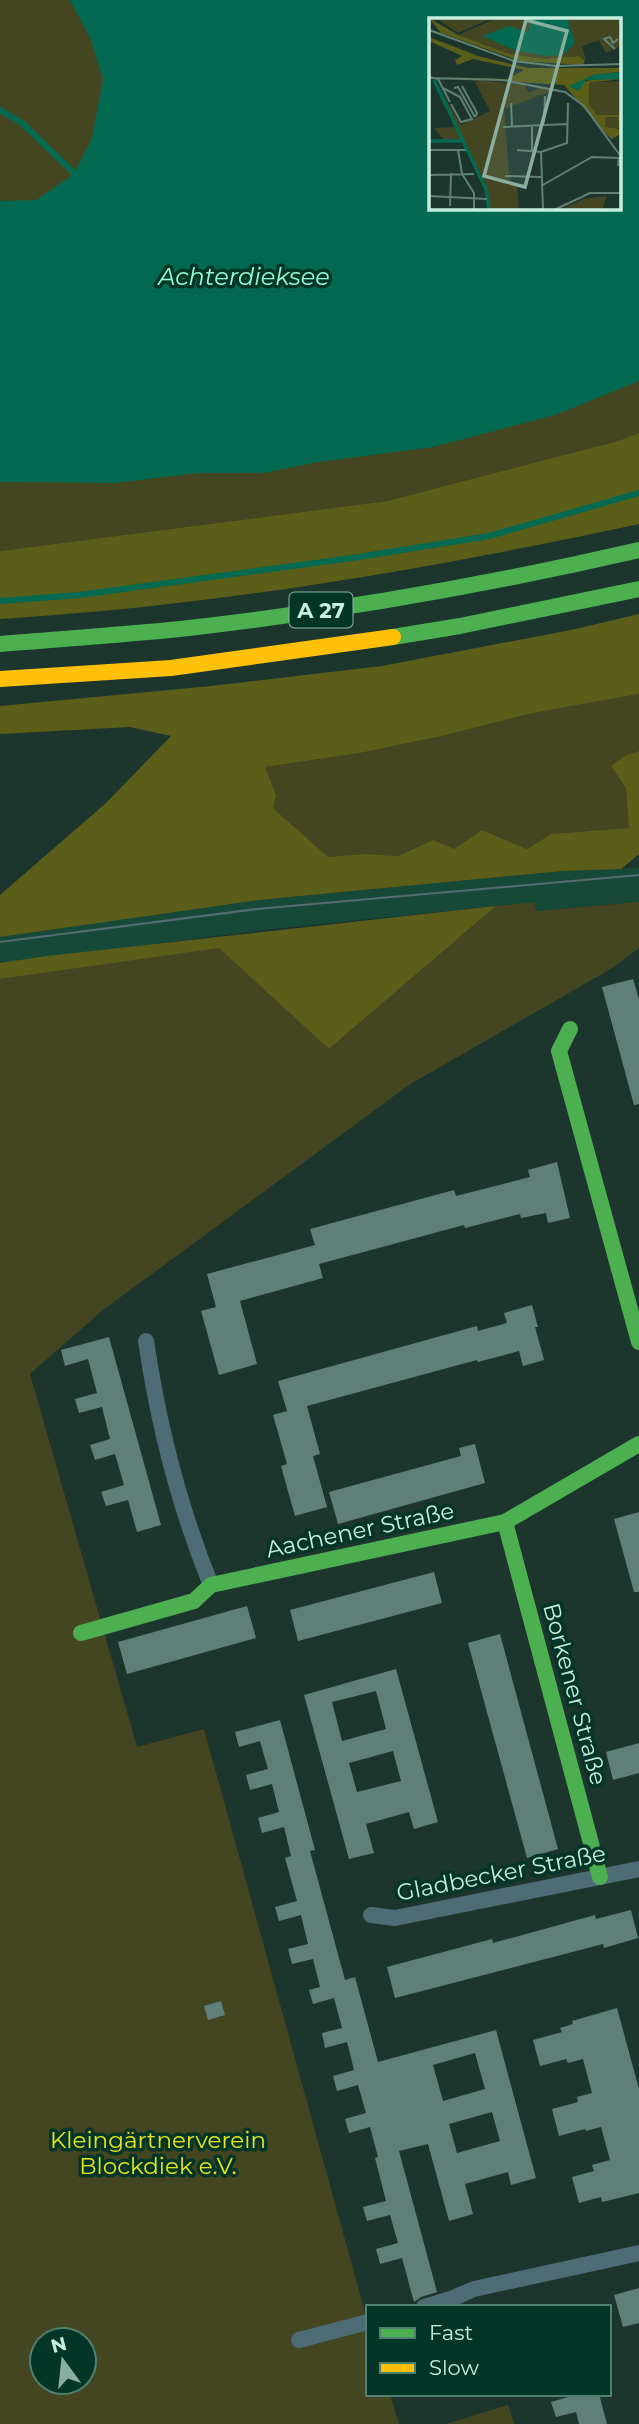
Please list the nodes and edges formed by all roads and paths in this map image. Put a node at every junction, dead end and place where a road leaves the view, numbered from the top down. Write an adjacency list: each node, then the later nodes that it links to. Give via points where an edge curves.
1 (639, 550): 3 (main road, A 27, via 313,611)
2 (639, 589): 4 (main road, A 27, via 460,626 316,649 171,667)
3 (0, 645)
4 (0, 679)
5 (570, 1029): 7 (main road, via 559,1051)
6 (146, 1341): 10 (street, via 155,1403)
7 (639, 1342)
8 (639, 1444): 9 (main road, Aachener Straße)
9 (506, 1522): 10 (main road, Aachener Straße); 13 (main road, Borkener Straße)
10 (211, 1585): 11 (main road, Aachener Straße, via 194,1601)
11 (81, 1633)
12 (639, 1870): 13 (street, Gladbecker Straße)
13 (600, 1877): 14 (street, Gladbecker Straße, via 395,1918)
14 (371, 1915)
15 (639, 2253): 16 (street, via 474,2289)
16 (431, 2305)
17 (366, 2323): 18 (street)
18 (299, 2340)

